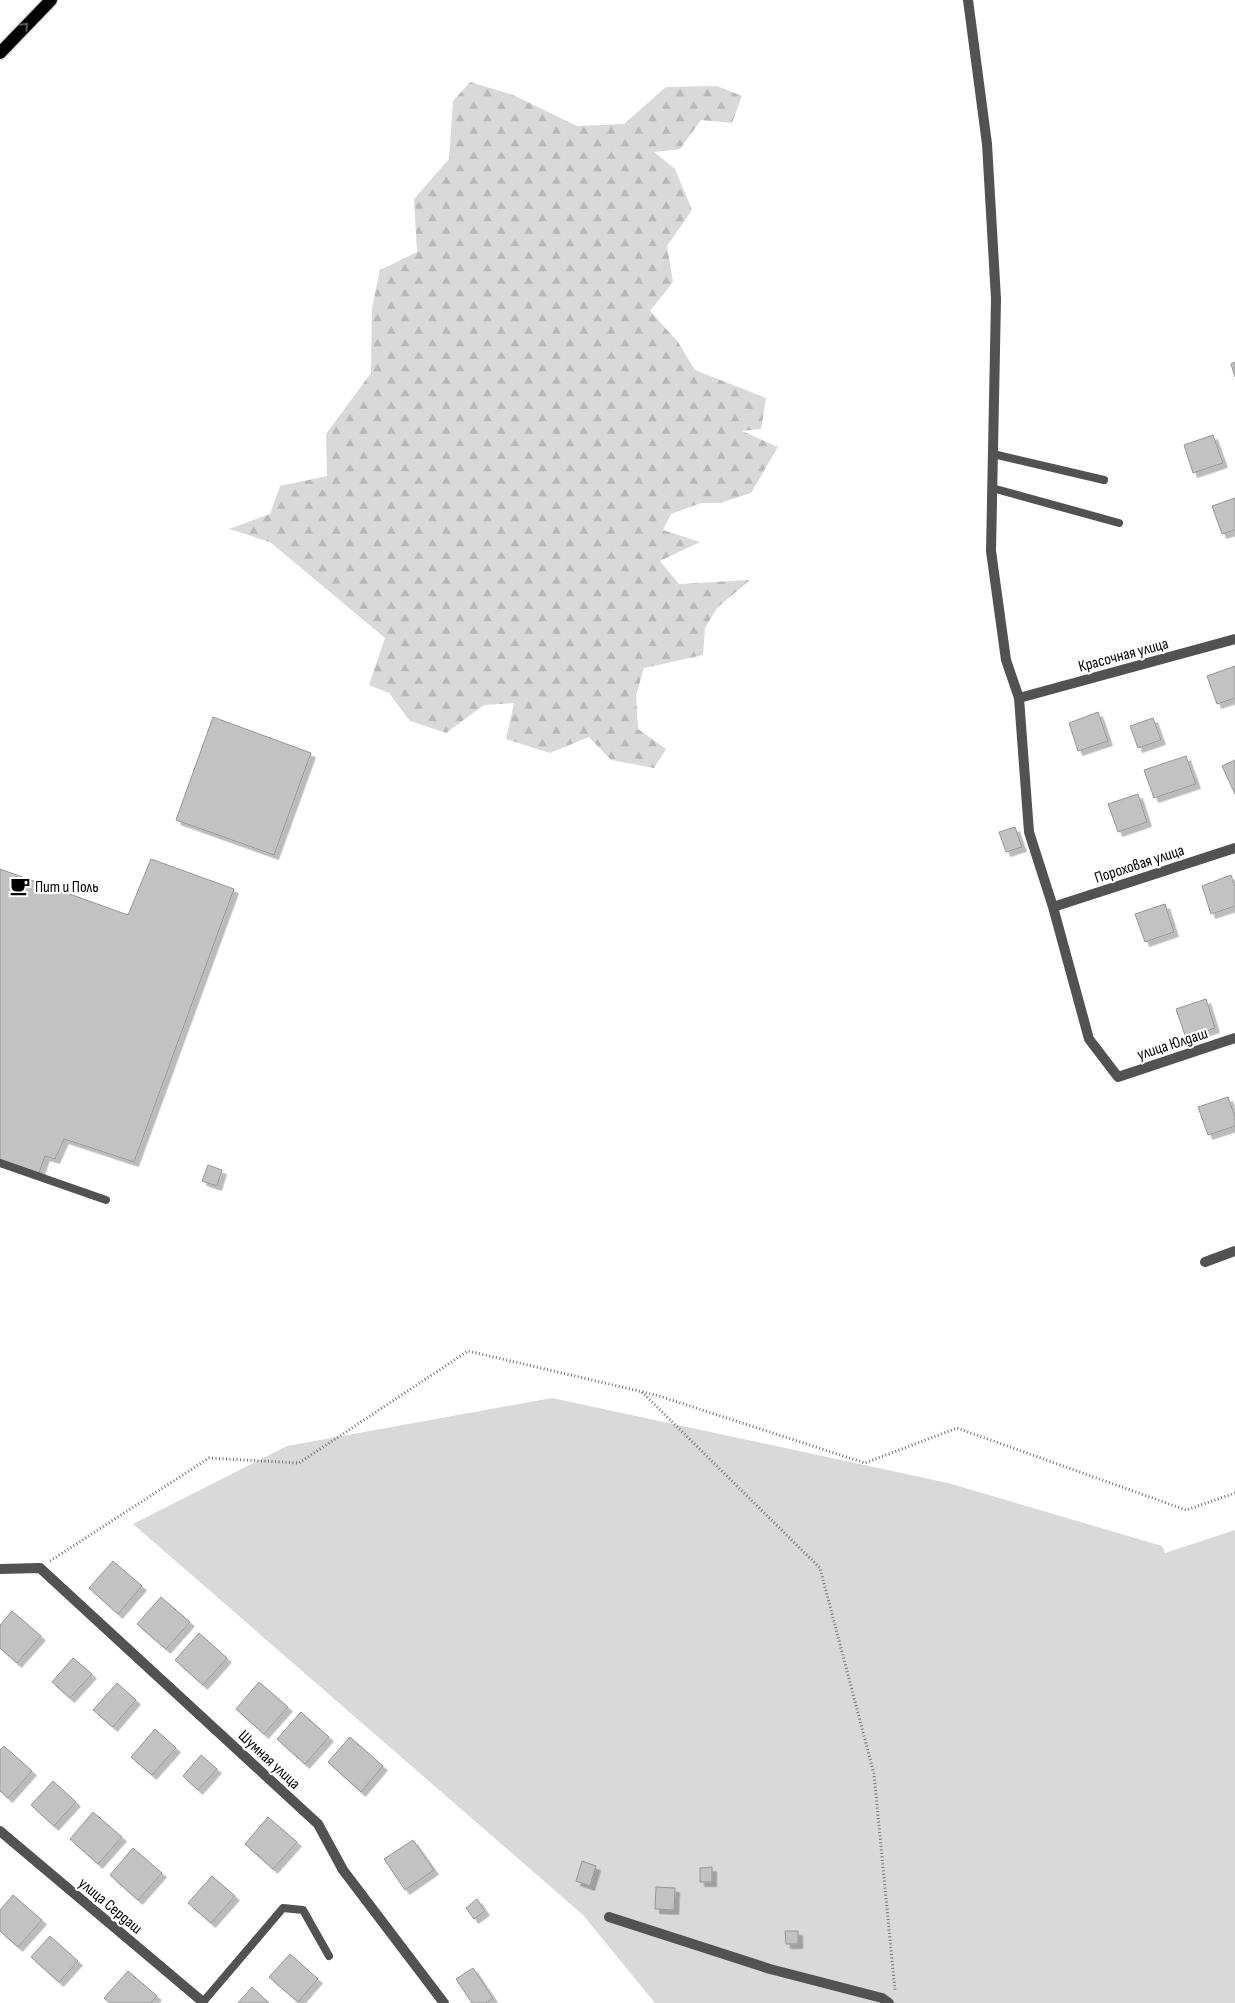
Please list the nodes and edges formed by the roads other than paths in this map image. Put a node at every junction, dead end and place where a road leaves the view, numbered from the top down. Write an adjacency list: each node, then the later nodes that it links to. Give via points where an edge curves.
1 (51, 0): 3 (main road, one-way to 1)
2 (968, 0): 4 (street, via 987,144 995,289)
3 (0, 52)
4 (993, 454): 5 (lane); 6 (street)
5 (1104, 480)
6 (992, 488): 7 (lane); 9 (street, via 991,551 1006,660)
7 (1119, 523)
8 (1235, 639): 9 (street, Красочная улица)
9 (1019, 698): 11 (street, via 1029,832)
10 (1235, 848): 11 (street, Пороховая улица)
11 (1053, 906): 12 (street, улица Юлдаш, via 1089,1039 1118,1077)
12 (1235, 1038)
13 (0, 1163): 14 (lane)
14 (106, 1200)
15 (1235, 1251): 16 (street)
16 (1205, 1262)
17 (0, 1569): 23 (street, Шумная улица, via 40,1568 318,1824 343,1870)
18 (0, 1831): 22 (street, улица Сердаш)
19 (609, 1917): 21 (street, via 770,1970)
20 (329, 1956): 22 (lane, via 303,1910 283,1908)
21 (892, 1999)
22 (203, 2002)
23 (444, 2003)

